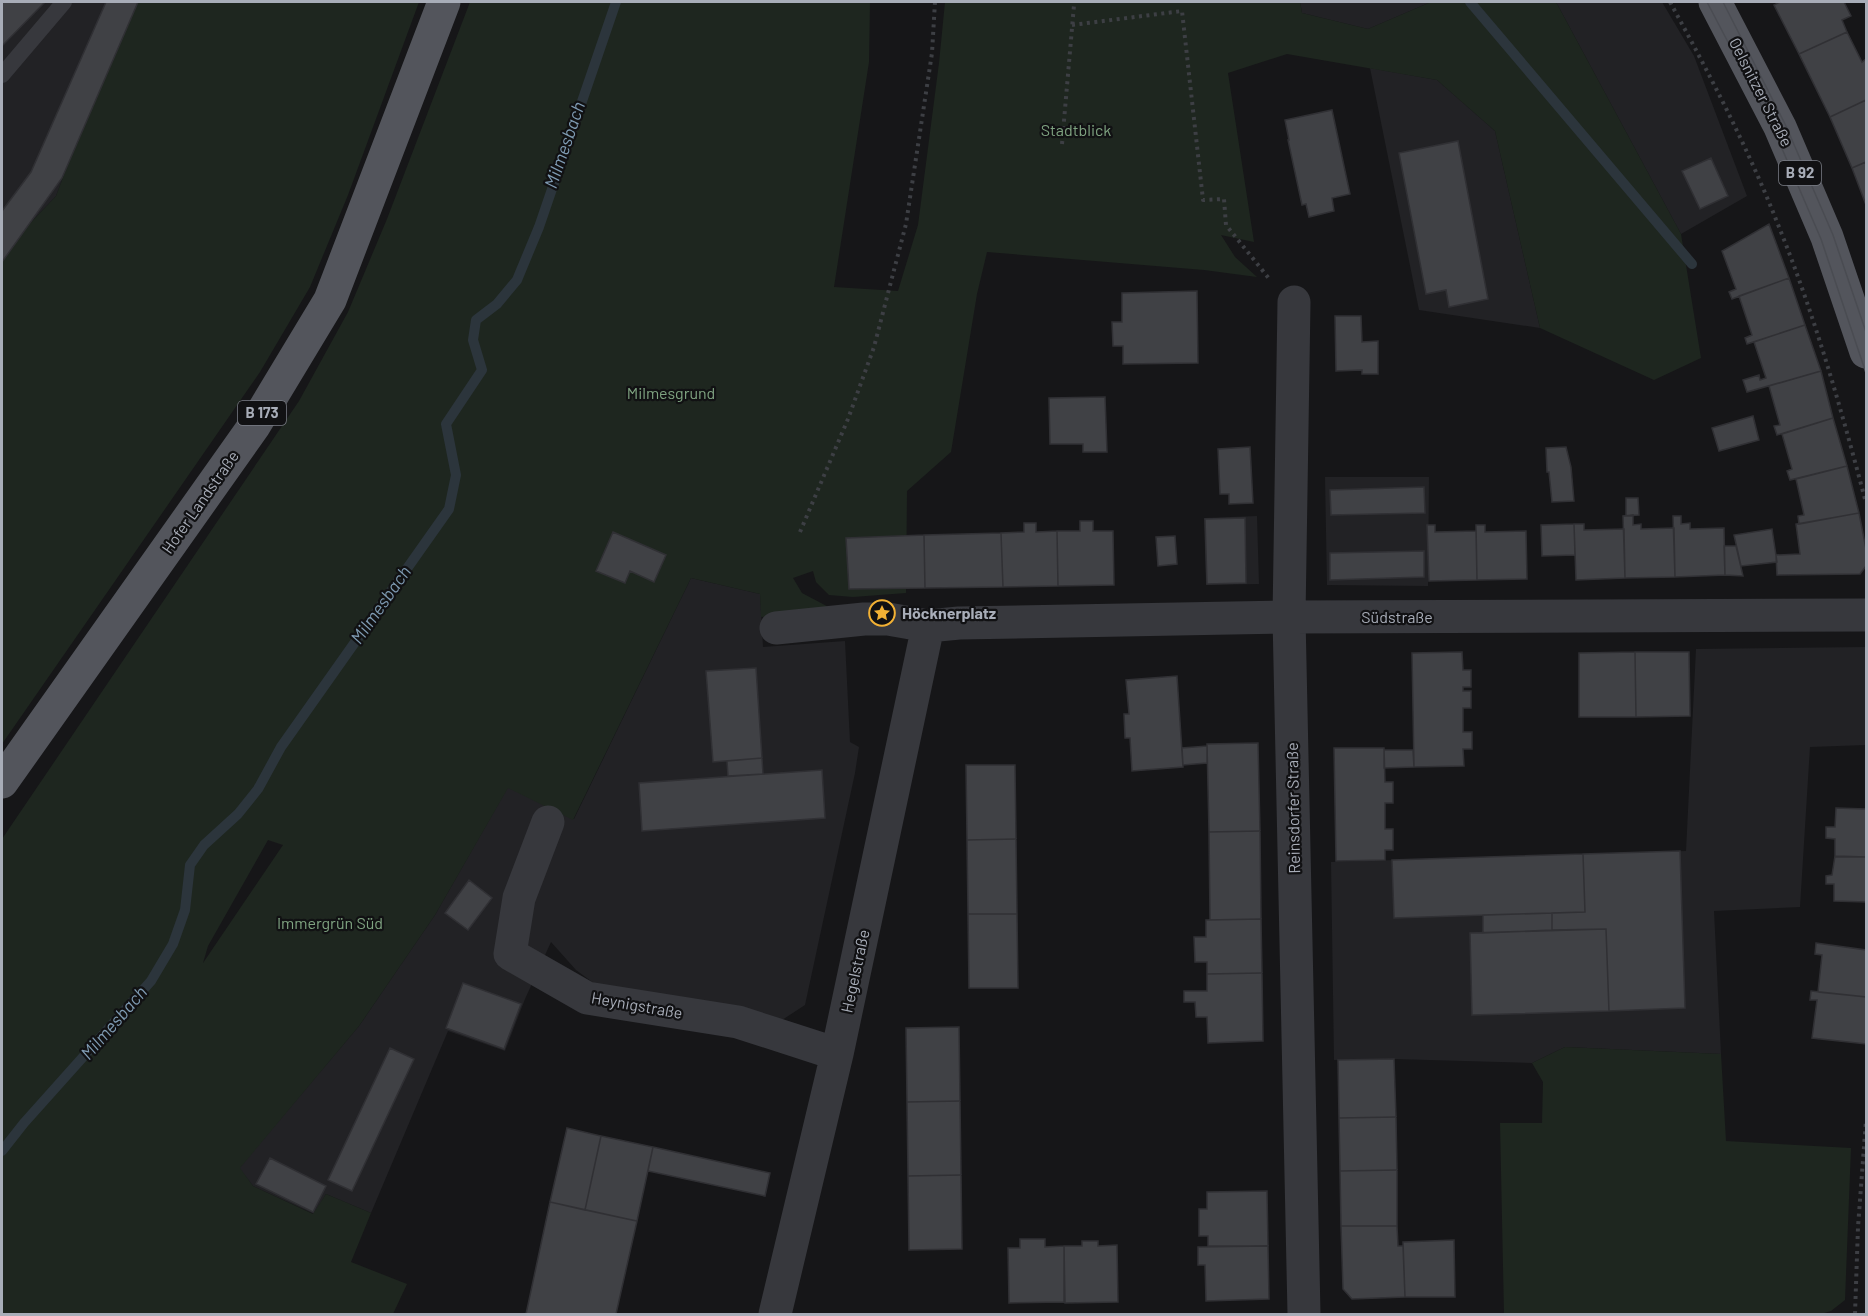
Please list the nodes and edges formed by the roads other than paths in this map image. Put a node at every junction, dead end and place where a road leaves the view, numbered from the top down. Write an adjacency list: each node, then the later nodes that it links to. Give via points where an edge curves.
1 (64, 2): 4 (lane)
2 (444, 2): 11 (main road, Hofer Landstraße / B 173, via 330,300 254,426)
3 (1715, 2): 6 (main road, Oelsnitzer Straße / B 92, via 1780,127 1827,237)
4 (2, 75)
5 (1294, 302): 8 (street, Reinsdorfer Straße)
6 (1866, 352)
7 (1866, 615): 8 (street, Südstraße)
8 (1289, 617): 9 (street, Südstraße); 15 (street, Reinsdorfer Straße)
9 (928, 626): 10 (street, via 876,619); 13 (street, Hegelstraße)
10 (776, 628)
11 (2, 782)
12 (548, 822): 13 (street, Heynigstraße, via 519,898 510,954 586,998 738,1022)
13 (837, 1054): 14 (street, Hegelstraße)
14 (775, 1314)
15 (1304, 1314)

